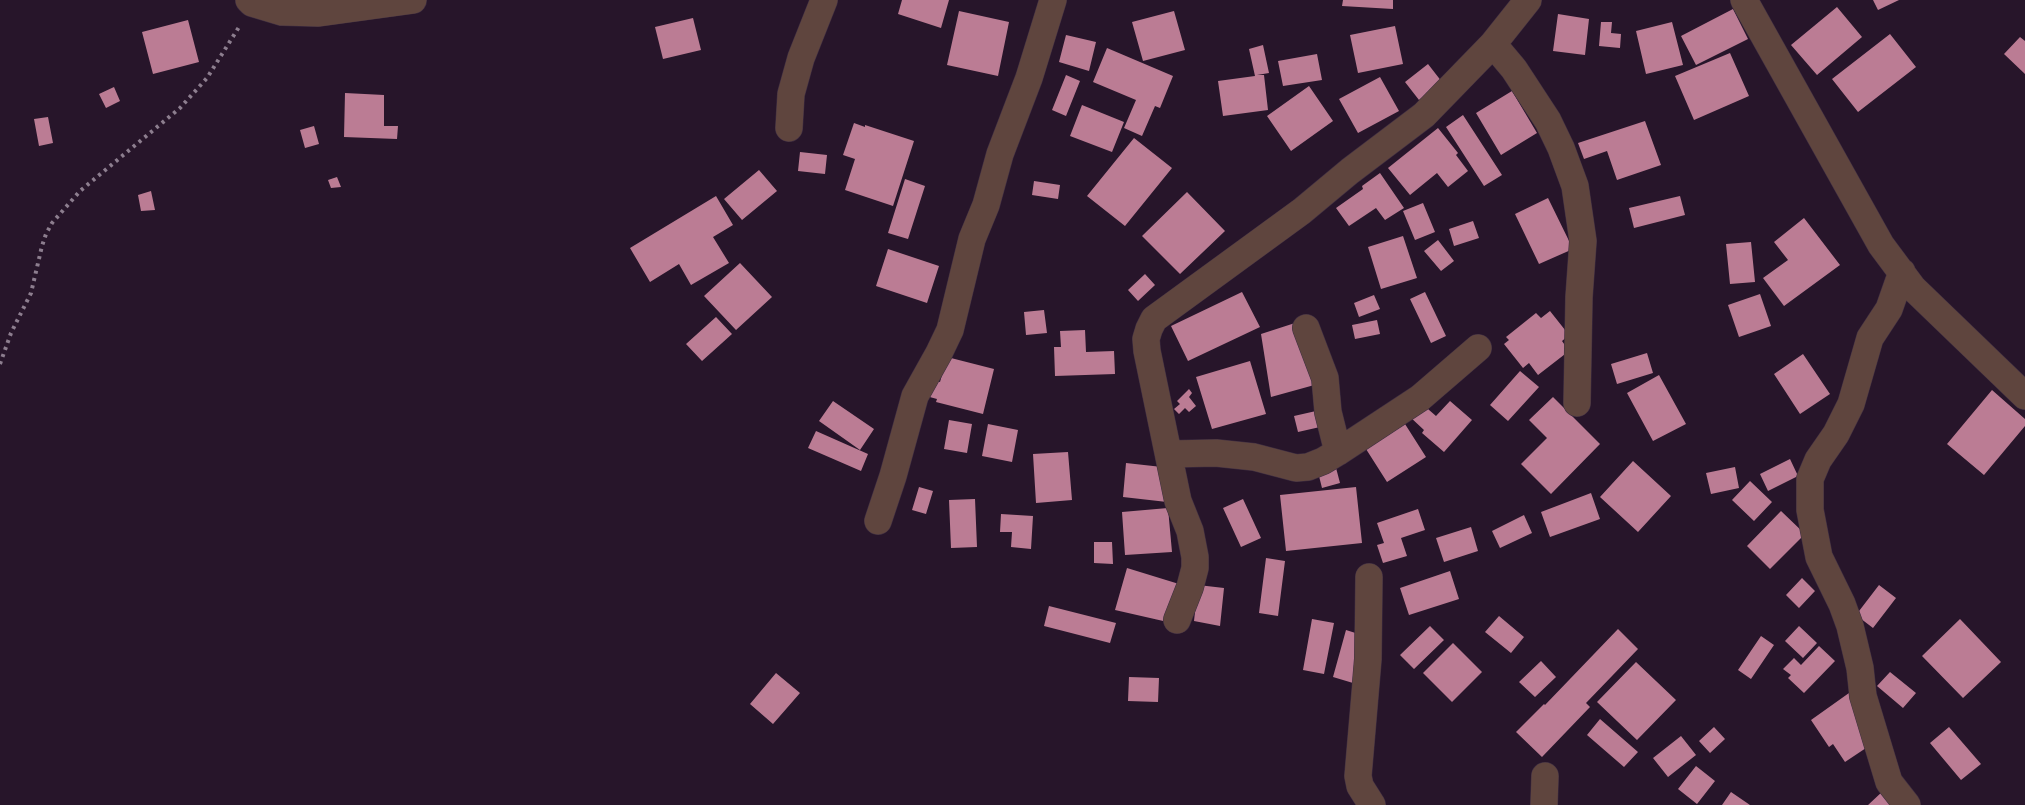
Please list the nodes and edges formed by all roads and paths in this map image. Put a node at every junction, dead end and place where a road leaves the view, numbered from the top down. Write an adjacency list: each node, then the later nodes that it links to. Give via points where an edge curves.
1 (413, 0): 6 (street, via 318,13 282,12)
2 (824, 0): 8 (street, via 791,94)
3 (1053, 0): 17 (street, via 972,239 950,330 915,396)
4 (1528, 0): 7 (street)
5 (1744, 0): 9 (street, via 1881,245)
6 (251, 1): 12 (path, via 207,78 180,108 80,191 52,223 31,293)
7 (1493, 44): 14 (street, via 1548,121 1575,186 1583,241); 16 (street, via 1424,115 1302,211 1154,319 1146,339 1147,351)
8 (789, 128)
9 (1902, 272): 13 (street, via 1913,288); 23 (street, via 1888,309 1870,338 1851,404 1810,479 1810,510 1819,557 1850,626 1863,696 1889,782)
10 (1306, 328): 15 (street, via 1325,378)
11 (1478, 348): 15 (street, via 1420,398)
12 (0, 364)
13 (2025, 396)
14 (1577, 403)
15 (1338, 452): 16 (street, via 1308,467 1296,468 1254,457)
16 (1169, 453): 19 (street, via 1195,557 1190,587)
17 (878, 521)
18 (1370, 577): 21 (street, via 1358,776)
19 (1177, 620)
20 (1545, 776): 22 (street)
21 (1372, 805)
22 (1544, 805)
23 (1907, 805)

